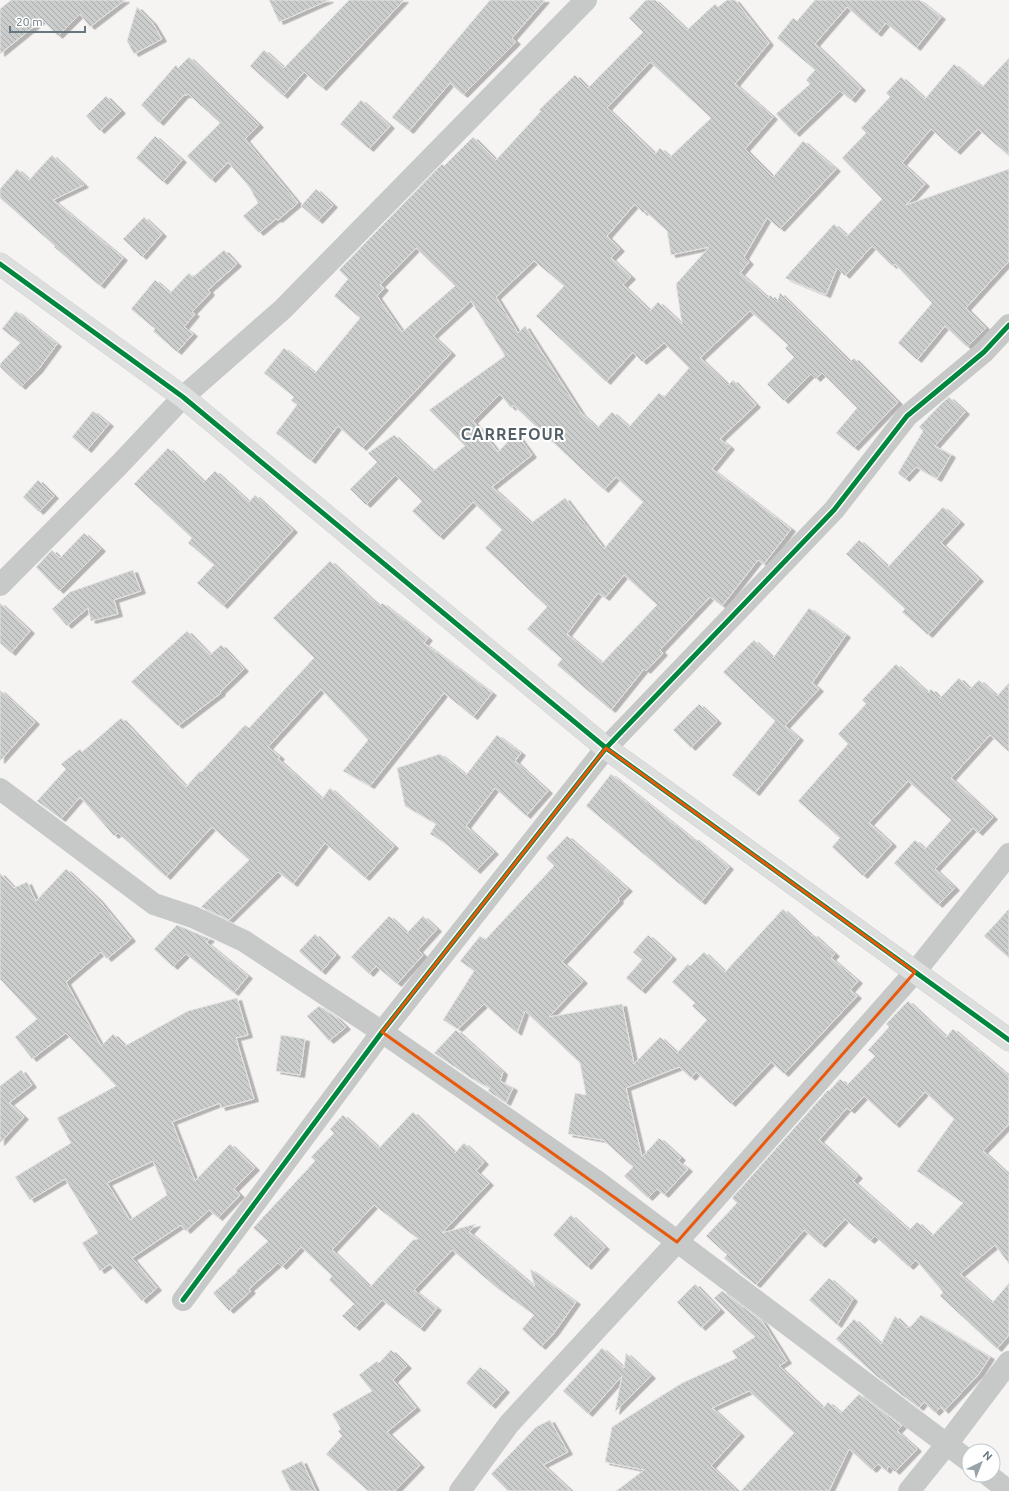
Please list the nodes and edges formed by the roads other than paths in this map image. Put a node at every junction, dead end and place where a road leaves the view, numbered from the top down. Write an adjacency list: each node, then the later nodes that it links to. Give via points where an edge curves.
1 (586, 0): 4 (street, via 284,309)
2 (0, 264): 4 (street)
3 (1009, 325): 6 (street, via 984,352 907,416 834,510)
4 (183, 397): 5 (street); 6 (street)
5 (0, 585)
6 (606, 748): 9 (street); 10 (street)
7 (0, 789): 10 (street, via 154,904 193,917 244,941)
8 (1009, 854): 9 (street)
9 (915, 972): 11 (street); 12 (street)
10 (382, 1032): 12 (street, via 598,1182); 13 (street)
11 (1009, 1040)
12 (677, 1242): 15 (street); 18 (street, via 509,1424)
13 (182, 1300)
14 (1009, 1362): 15 (street)
15 (947, 1444): 16 (street); 19 (street)
16 (961, 1454)
17 (998, 1483): 20 (street)
18 (460, 1491)
19 (909, 1491)
20 (1009, 1491)

